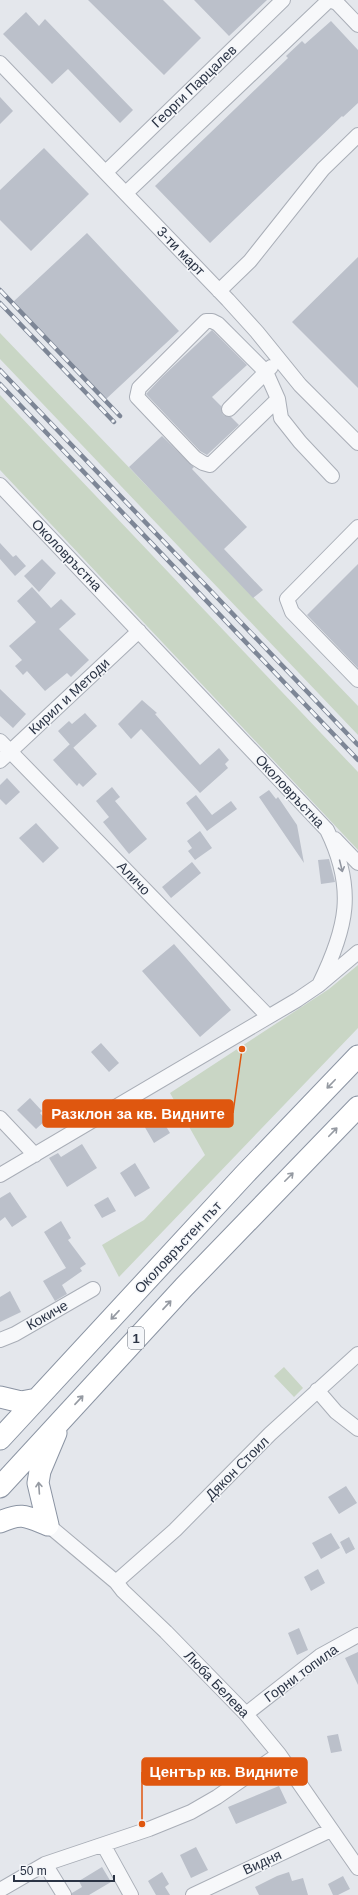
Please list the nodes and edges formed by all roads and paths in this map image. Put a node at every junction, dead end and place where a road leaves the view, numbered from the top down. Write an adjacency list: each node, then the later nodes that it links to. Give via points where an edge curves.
1 (283, 0): 5 (street, Георги Парцалев)
2 (358, 25): 6 (street, via 337,3 327,2)
3 (0, 63): 5 (street, 3-ти март)
4 (358, 135): 7 (street, via 323,170 250,261)
5 (106, 172): 6 (street, 3-ти март)
6 (126, 193): 7 (street, 3-ти март)
7 (219, 292): 8 (street, 3-ти март, via 257,332)
8 (279, 360): 9 (street); 12 (street, 3-ти март)
9 (266, 372): 10 (street); 10 (street, via 218,324 206,321 139,388 137,397 195,458 203,464 210,465); 11 (street)
10 (278, 399): 13 (street, via 281,418)
11 (229, 409)
12 (358, 444)
13 (332, 476)
14 (0, 485): 16 (street, Околовръстна)
15 (358, 527): 17 (street, via 287,599 292,612)
16 (139, 631): 19 (street, Кирил и Методи); 21 (street, Околовръстна)
17 (358, 680)
18 (0, 741): 19 (street, Аличо)
19 (11, 752): 20 (street, Кирил и Методи); 25 (street, Аличо)
20 (0, 761)
21 (327, 830): 22 (street); 24 (street, Околовръстна, one-way to 24, via 342,871 344,916 340,937)
22 (358, 863)
23 (358, 952): 24 (street)
24 (319, 985): 25 (street)
25 (268, 1016): 29 (street)
26 (358, 1056): 36 (highway, Околовръстен път / 1, one-way to 36)
27 (358, 1107): 38 (highway, 1, one-way to 27, via 194,1276)
28 (0, 1118): 29 (street)
29 (35, 1155): 30 (street)
30 (0, 1175)
31 (93, 1289): 32 (street, Кокиче)
32 (0, 1340)
33 (358, 1354): 34 (street, Дякон Стоил)
34 (317, 1390): 39 (street, via 336,1412); 44 (street, Дякон Стоил, via 175,1530)
35 (0, 1397): 36 (highway, via 21,1402)
36 (37, 1399): 40 (highway, Околовръстен път / 1)
37 (0, 1412): 40 (highway)
38 (62, 1419): 41 (highway, 1); 43 (highway, one-way to 38, via 38,1483)
39 (358, 1429)
40 (1, 1438)
41 (0, 1487)
42 (0, 1522): 43 (highway, via 15,1516 26,1516)
43 (48, 1525): 44 (street, Люба Белева)
44 (116, 1582): 46 (street, Люба Белева)
45 (358, 1635): 46 (street, Горни топила, via 320,1656)
46 (246, 1714): 47 (street, Люба Белева)
47 (279, 1754): 48 (street, Люба Белева); 49 (street, via 191,1812)
48 (331, 1830): 51 (street, Люба Белева); 55 (street, Видня)
49 (104, 1846): 50 (street); 54 (street)
50 (45, 1864): 52 (street); 53 (street)
51 (358, 1868)
52 (0, 1890)
53 (64, 1895)
54 (131, 1895)
55 (193, 1895)

